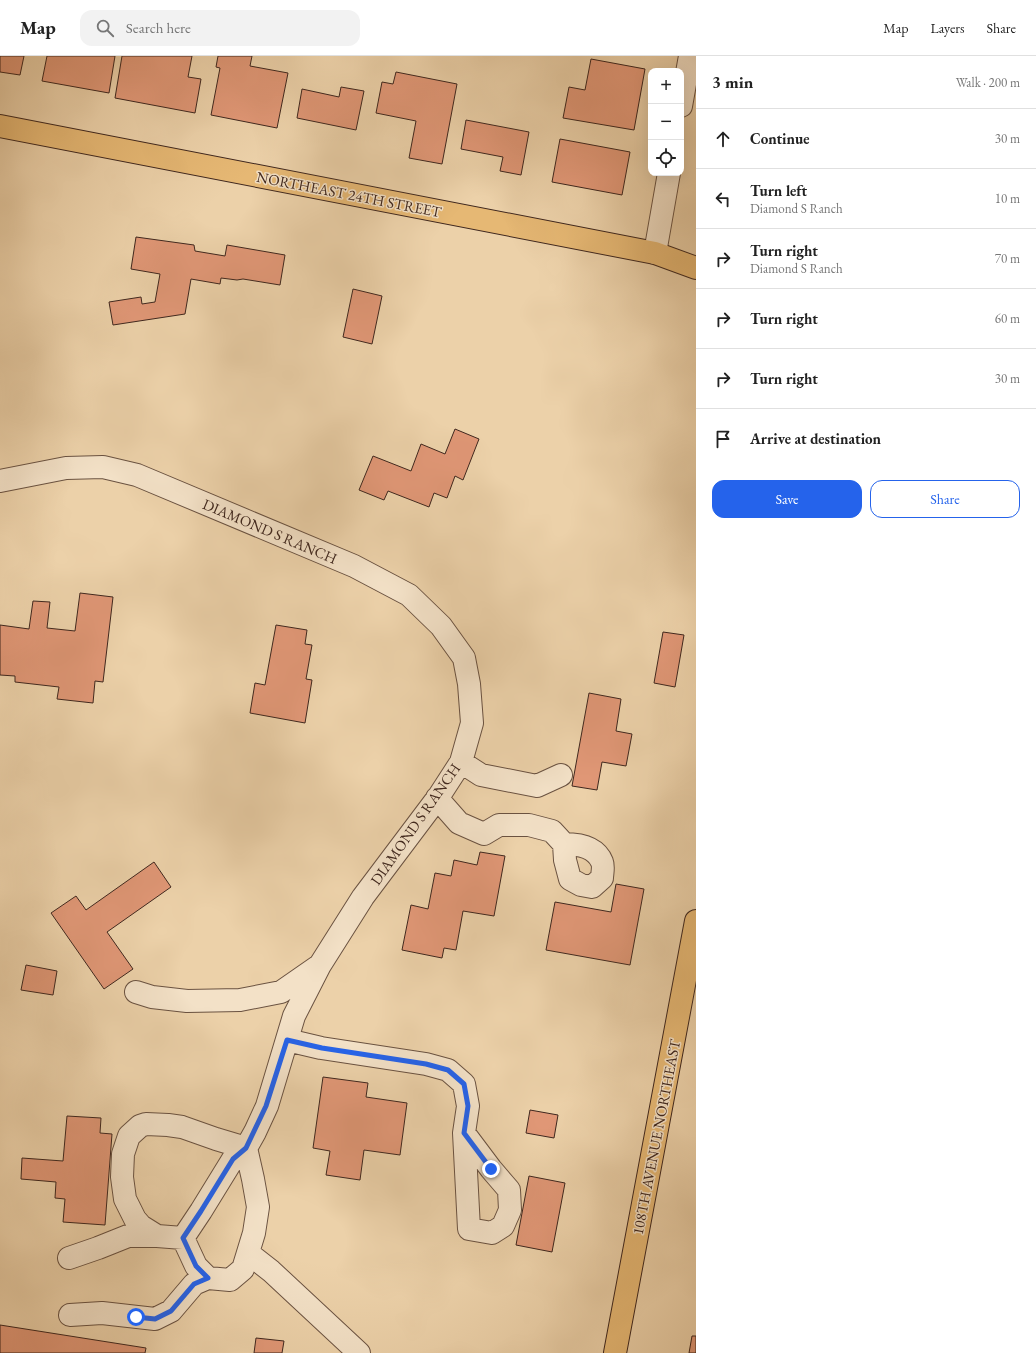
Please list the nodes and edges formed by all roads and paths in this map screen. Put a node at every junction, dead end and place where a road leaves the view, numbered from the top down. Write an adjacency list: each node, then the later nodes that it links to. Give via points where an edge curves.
1 (690, 56): 2 (street)
2 (681, 104)
3 (0, 126): 5 (main road, NORTHEAST 24TH STREET)
4 (668, 176): 5 (street)
5 (655, 253): 6 (main road, NORTHEAST 24TH STREET)
6 (696, 268)
7 (0, 481): 8 (street, DIAMOND S RANCH, via 66,468 103,467 137,475 354,566 409,596 441,626 464,658 470,684 472,723)
8 (461, 762): 9 (street, via 481,775 537,786); 10 (street, DIAMOND S RANCH)
9 (561, 775)
10 (438, 798): 11 (street, via 459,823 484,834 499,826 529,825 552,831); 13 (street, DIAMOND S RANCH, via 363,897)
11 (564, 844)
12 (696, 921): 25 (main road, 108TH AVENUE NORTHEAST)
13 (320, 965): 14 (street, via 281,992 240,1000 187,1001 152,997); 15 (street, DIAMOND S RANCH, via 294,1016)
14 (136, 992)
15 (287, 1040): 16 (street, via 448,1070 464,1084 468,1106); 17 (street, DIAMOND S RANCH, via 266,1106)
16 (464, 1133)
17 (246, 1148): 18 (street, via 182,1127 168,1125 146,1124 129,1136 123,1154 122,1177 125,1199 141,1226); 19 (street, DIAMOND S RANCH, via 233,1159); 20 (street, via 258,1207)
18 (157, 1236): 19 (street); 21 (street, via 128,1236)
19 (183, 1238): 22 (street, via 196,1266)
20 (248, 1253): 22 (street, via 243,1269 230,1280); 24 (street, via 271,1271)
21 (69, 1258)
22 (208, 1278): 23 (street, via 194,1284 171,1311 155,1319 102,1313)
23 (70, 1315)
24 (359, 1353)
25 (615, 1353)

